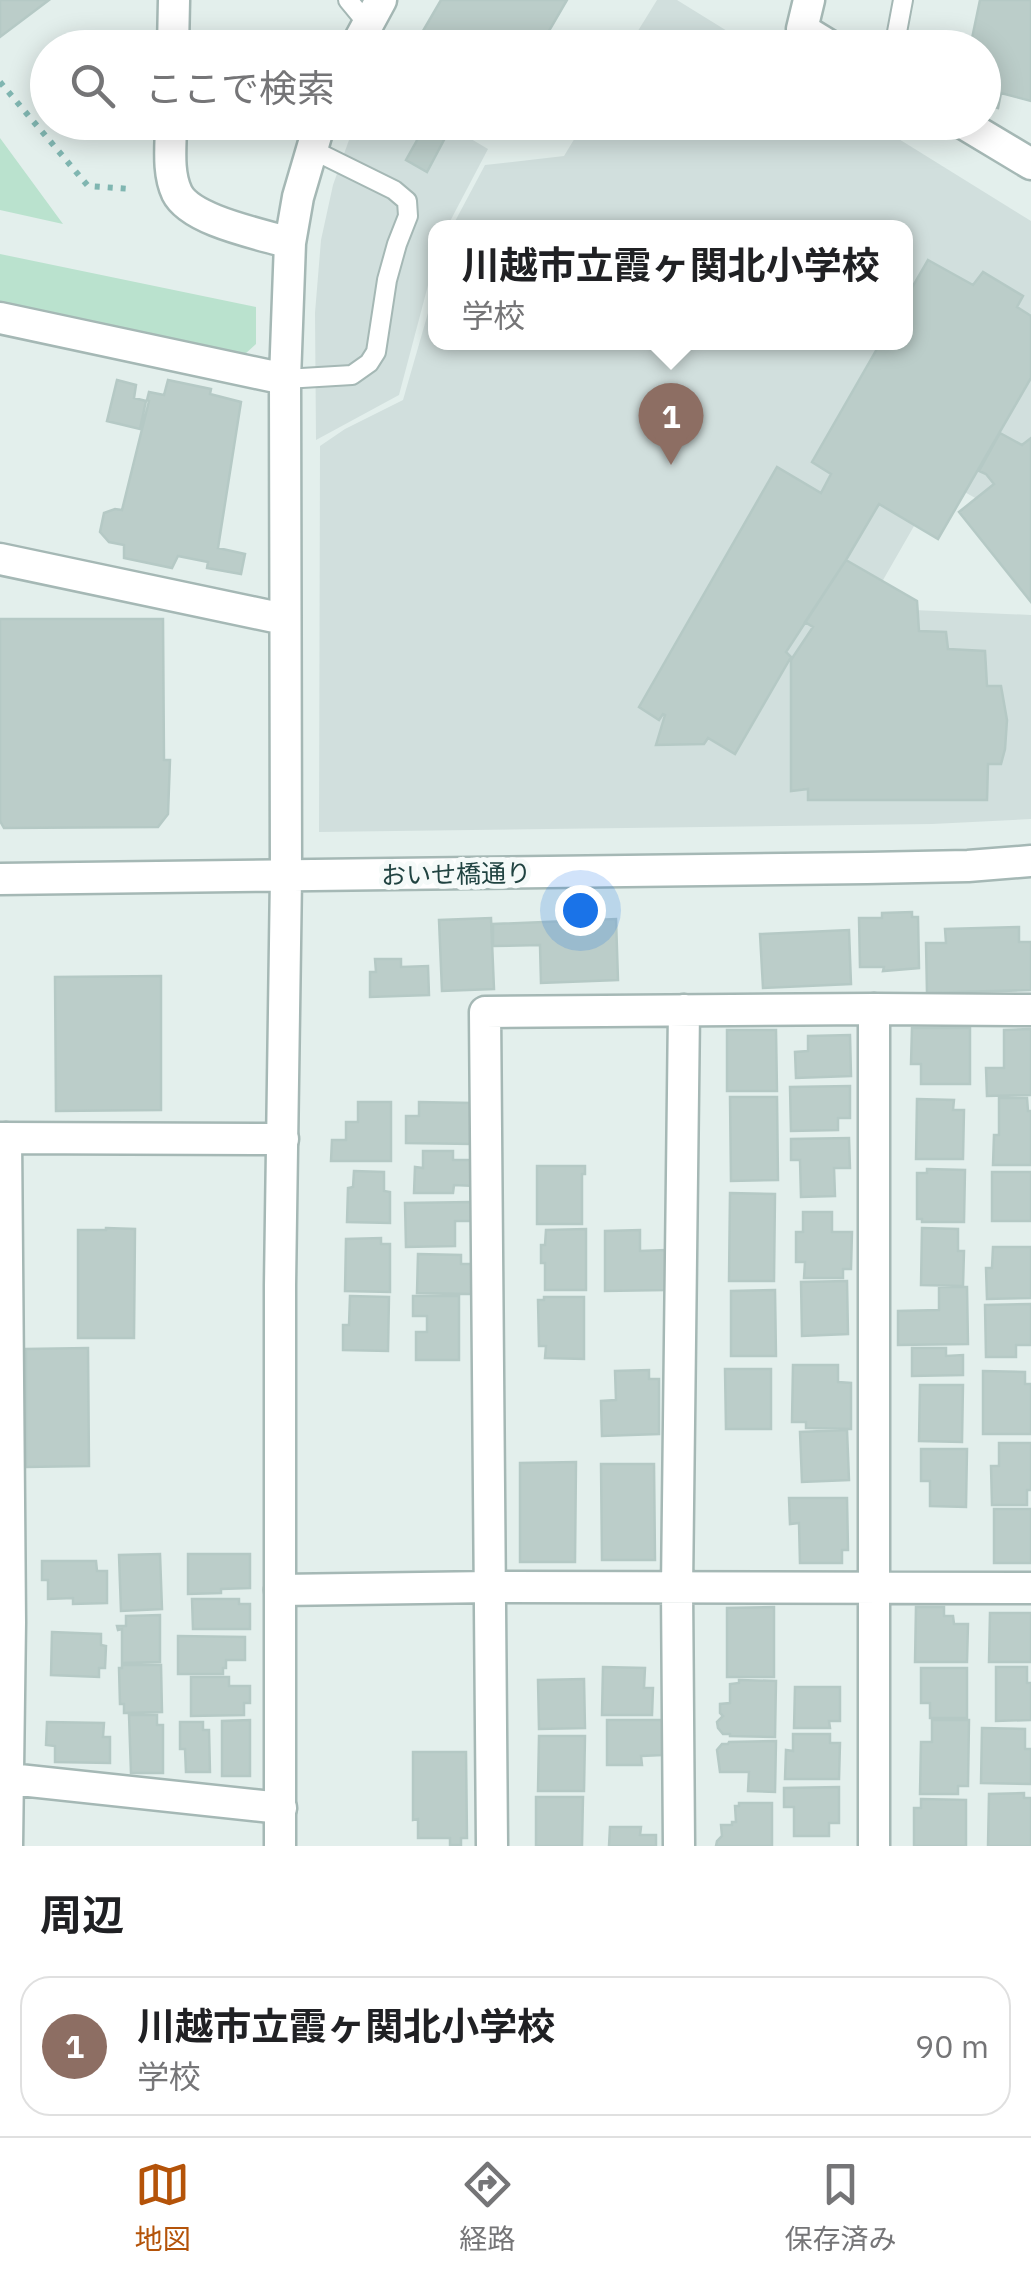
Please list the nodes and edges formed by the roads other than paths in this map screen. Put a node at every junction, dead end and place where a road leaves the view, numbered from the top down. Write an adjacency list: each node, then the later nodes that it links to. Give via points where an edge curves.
1 (174, 0): 4 (street)
2 (809, 0): 5 (street)
3 (903, 0): 6 (lane)
4 (173, 30)
5 (804, 30)
6 (897, 30)
7 (171, 140): 12 (street, via 178,195 203,216)
8 (315, 140): 12 (street)
9 (322, 140): 14 (lane, via 394,190 406,201 408,216 369,362 352,374)
10 (991, 140): 11 (street)
11 (1031, 164)
12 (290, 243): 14 (street)
13 (0, 318): 14 (street)
14 (285, 380): 16 (street)
15 (0, 559): 16 (street)
16 (284, 619): 18 (street)
17 (1031, 861): 18 (street, おいせ橋通り)
18 (286, 876): 19 (street, おいせ橋通り); 24 (street)
19 (0, 879)
20 (874, 1008): 21 (street); 22 (street); 29 (street)
21 (684, 1010): 25 (street, via 485,1012); 26 (street)
22 (1031, 1010)
23 (3, 1138): 24 (street); 30 (street)
24 (282, 1138): 28 (street)
25 (490, 1587): 26 (street); 28 (street); 35 (street)
26 (676, 1588): 29 (street); 36 (street)
27 (1031, 1588): 29 (street)
28 (280, 1590): 32 (street)
29 (874, 1590): 37 (street)
30 (5, 1622): 31 (street)
31 (4, 1778): 32 (street); 33 (street)
32 (281, 1808): 34 (street)
33 (7, 1846)
34 (280, 1846)
35 (492, 1846)
36 (680, 1846)
37 (874, 1846)

